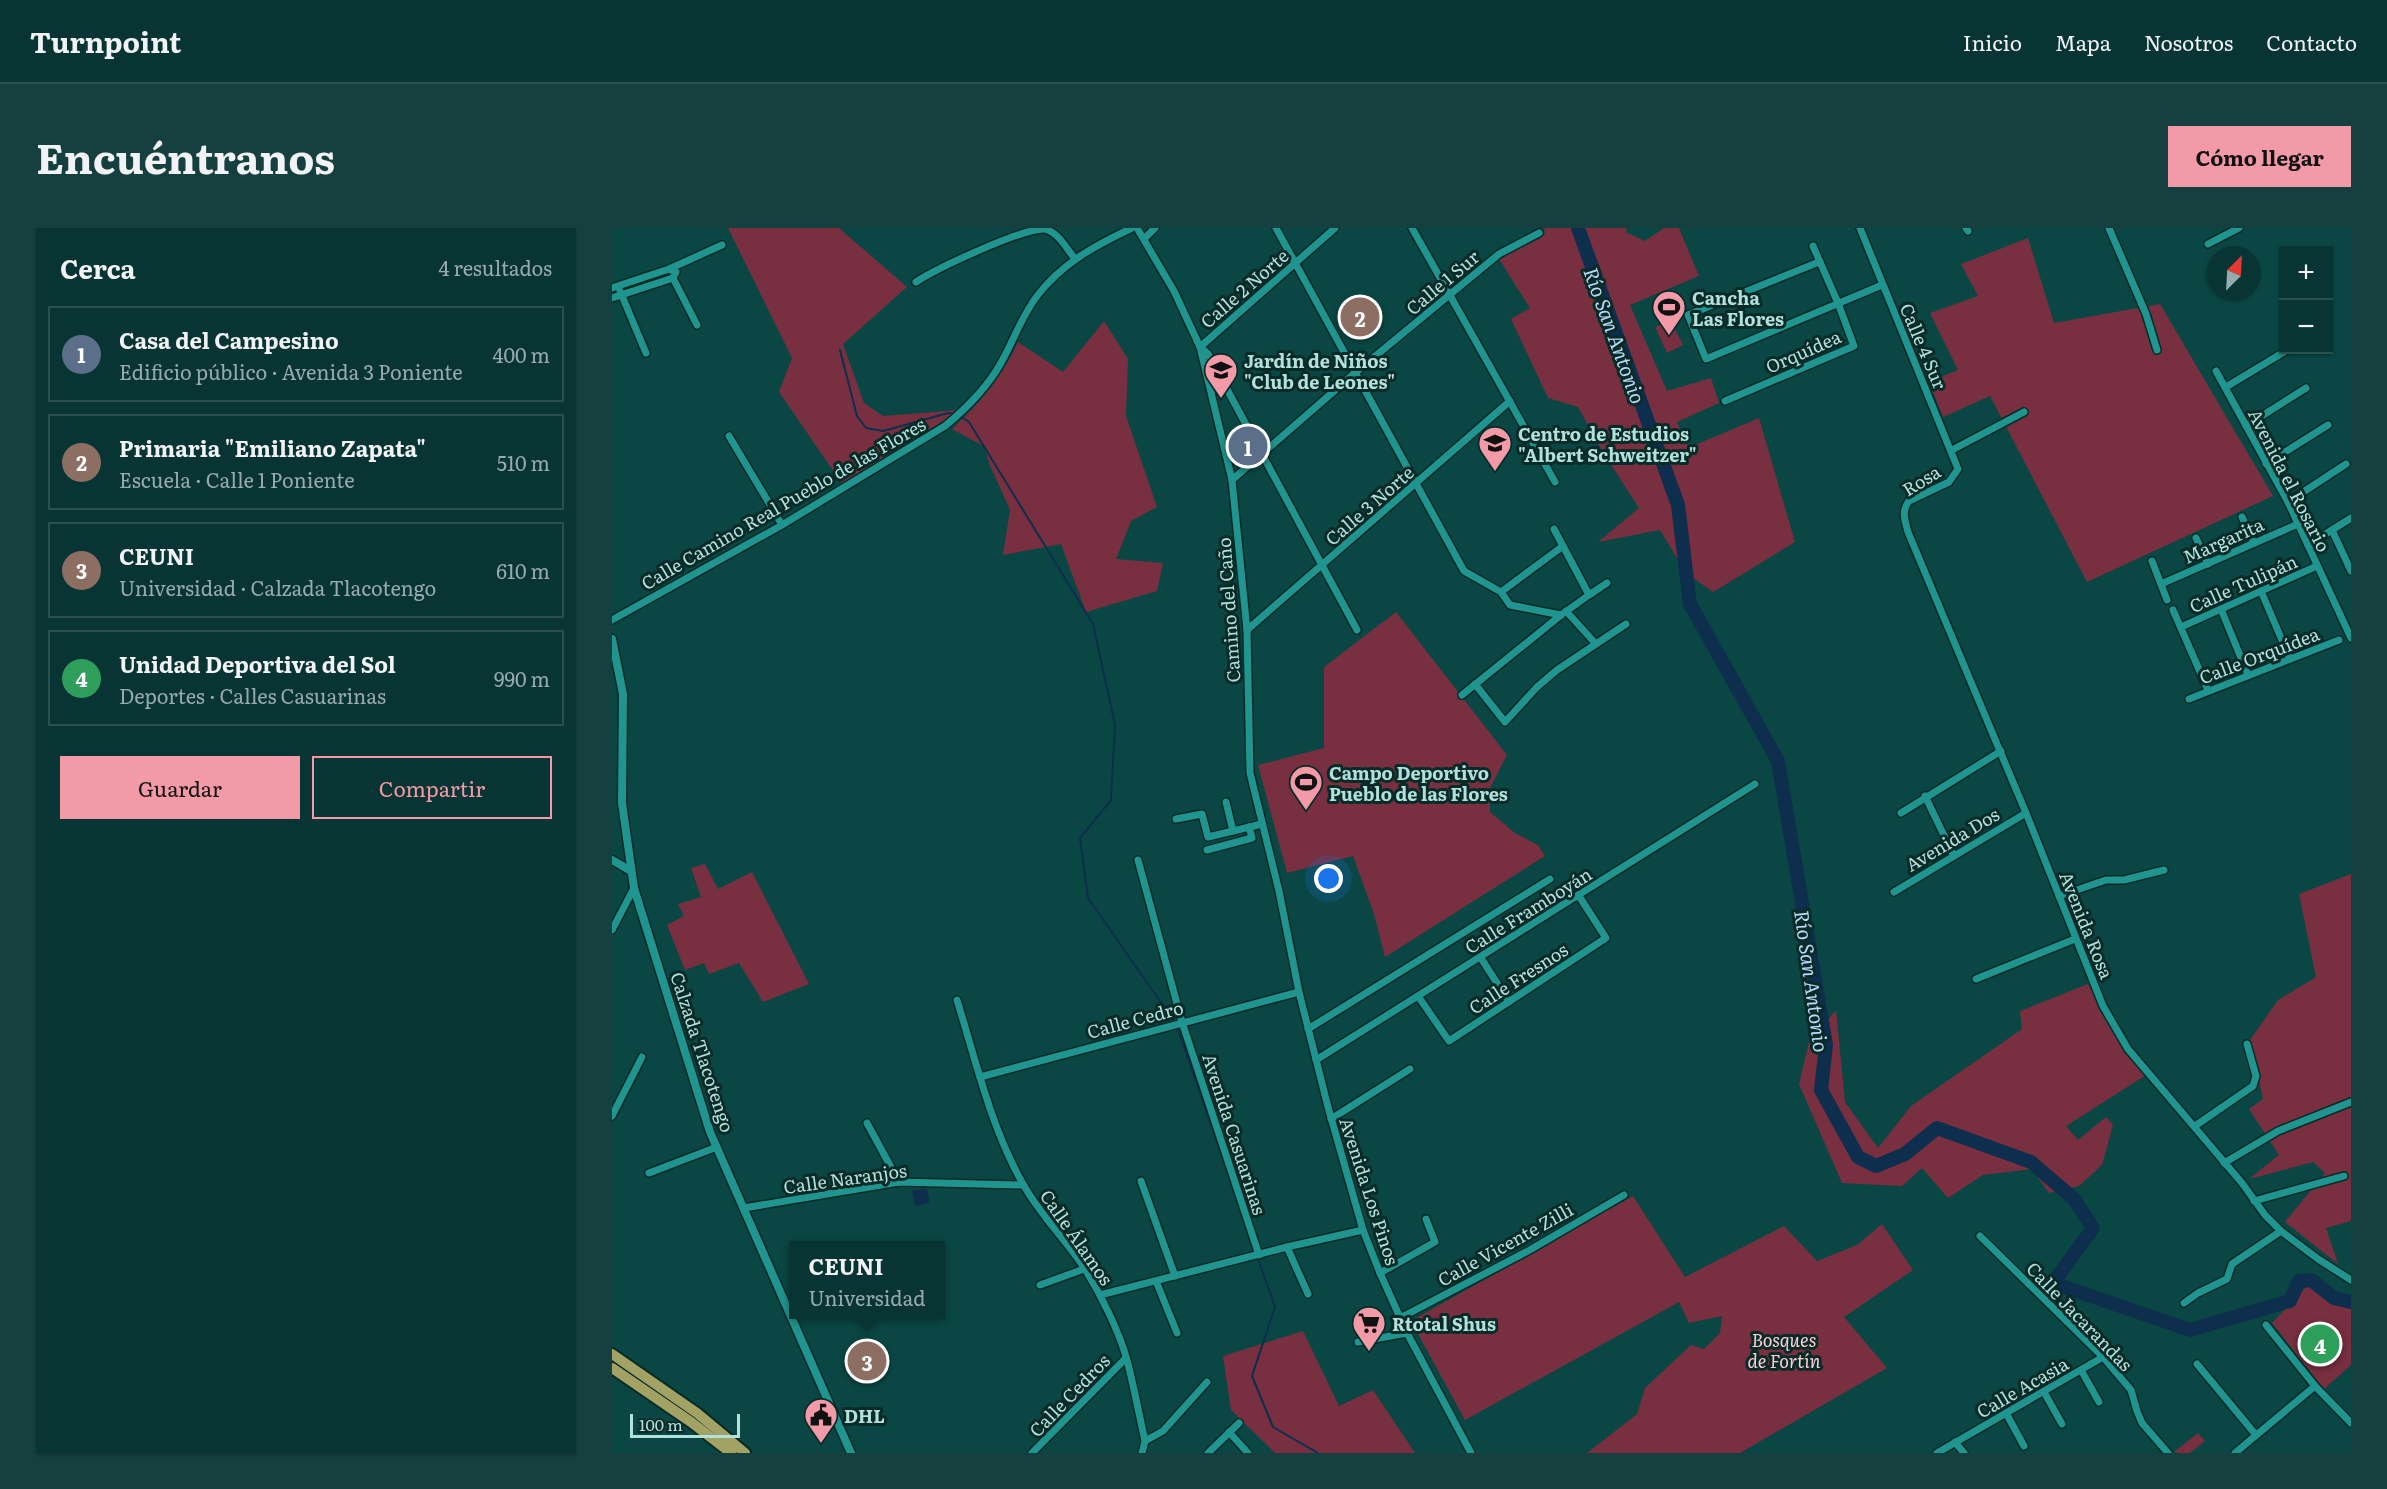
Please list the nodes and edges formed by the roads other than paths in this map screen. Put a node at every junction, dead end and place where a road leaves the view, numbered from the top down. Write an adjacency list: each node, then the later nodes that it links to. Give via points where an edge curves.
1 (1132, 228): 15 (street, Calle Camino Real Pueblo de las Flores)
2 (1137, 228): 11 (street, Camino del Caño)
3 (1155, 228): 11 (street)
4 (1276, 228): 16 (street)
5 (1335, 228): 16 (street, Calle 2 Norte)
6 (1413, 228): 23 (street)
7 (2109, 228): 29 (street)
8 (2239, 228): 12 (street)
9 (1862, 229): 21 (street, Calle 4 Sur)
10 (1539, 233): 23 (street, Calle 1 Sur, via 1499,254)
11 (1145, 238): 28 (street, Camino del Caño)
12 (2208, 244)
13 (722, 245): 18 (street)
14 (1813, 246): 17 (street)
15 (1075, 259): 20 (street, via 1052,232 1043,228 1023,231 938,268); 55 (street, Calle Camino Real Pueblo de las Flores, via 1030,306 1001,363 969,406 945,426)
16 (1296, 262): 28 (street, Calle 2 Norte); 33 (street)
17 (1819, 262): 26 (street); 26 (street, via 1688,315 1706,359)
18 (669, 269): 19 (street, via 676,272); 22 (street)
19 (673, 278): 24 (street); 27 (street)
20 (916, 282)
21 (1882, 285): 26 (street); 42 (street, Calle 4 Sur)
22 (615, 287): 24 (street)
23 (1450, 294): 33 (street, Calle 1 Sur); 36 (street)
24 (622, 295): 25 (street); 30 (street)
25 (612, 298)
26 (1838, 303): 37 (street, Orquídea, via 1854,346)
27 (697, 326)
28 (1200, 347): 43 (street, via 1208,354); 47 (street, Camino del Caño)
29 (2157, 350)
30 (646, 352)
31 (2281, 354): 34 (street)
32 (2216, 371): 34 (street, Avenida el Rosario)
33 (1356, 372): 43 (street, Calle 1 Sur); 49 (street)
34 (2226, 387): 40 (street, Avenida el Rosario)
35 (2306, 388): 40 (street)
36 (1510, 401): 48 (street); 49 (street, Calle 3 Norte)
37 (1725, 401)
38 (2024, 412): 42 (street)
39 (2328, 425): 44 (street)
40 (2246, 426): 44 (street, Avenida el Rosario)
41 (729, 436): 55 (street)
42 (1952, 450): 46 (street, Calle 4 Sur, via 1958,469)
43 (1262, 454): 47 (street, Calle 1 Sur); 64 (street)
44 (2266, 464): 50 (street, Avenida el Rosario)
45 (2346, 464): 50 (street)
46 (1955, 476): 51 (street, Rosa, via 1909,501)
47 (1232, 480): 79 (street, Camino del Caño)
48 (1554, 482)
49 (1416, 485): 64 (street, Calle 3 Norte); 70 (street, via 1464,571)
50 (2288, 502): 54 (street, Avenida el Rosario)
51 (1903, 511): 91 (street, Avenida Rosa, via 1908,532)
52 (2242, 517): 59 (street)
53 (2351, 518): 57 (street)
54 (2298, 524): 59 (street, Margarita); 60 (street, Avenida el Rosario)
55 (782, 525): 76 (street, Calle Camino Real Pueblo de las Flores)
56 (1554, 529): 61 (street)
57 (2332, 530): 60 (street); 66 (street)
58 (2196, 538): 63 (street)
59 (2254, 543): 63 (street, Margarita)
60 (2308, 545): 65 (street, Avenida el Rosario)
61 (1563, 546): 70 (street); 71 (street)
62 (2152, 561): 68 (street)
63 (2208, 564): 68 (street, Margarita)
64 (1322, 565): 79 (street, Calle 3 Norte); 80 (street)
65 (2317, 566): 69 (street, Calle Tulipán); 81 (street, Avenida el Rosario)
66 (2351, 571)
67 (1607, 584): 71 (street)
68 (2161, 584): 72 (street)
69 (2260, 591): 73 (street, Calle Tulipán); 85 (street)
70 (1501, 592): 75 (street, via 1510,605)
71 (1589, 595): 75 (street)
72 (2168, 600)
73 (2221, 609): 78 (street, Calle Tulipán); 86 (street)
74 (2173, 610): 78 (street)
75 (1564, 613): 84 (street); 87 (street)
76 (612, 620)
77 (1626, 624): 84 (street)
78 (2181, 627): 88 (street)
79 (1247, 630): 98 (street, Camino del Caño, via 1251,773)
80 (1357, 630)
81 (2351, 638)
82 (612, 639): 106 (street, Calzada Tlacotengo, via 623,694 622,803)
83 (2339, 640): 85 (street, Calle Orquídea)
84 (1596, 644): 87 (street, via 1550,676 1505,722)
85 (2290, 659): 86 (street, Calle Orquídea)
86 (2248, 675): 88 (street, Calle Orquídea)
87 (1475, 684): 89 (street)
88 (2208, 690): 90 (street, Calle Orquídea)
89 (1462, 695)
90 (2189, 699)
91 (2001, 751): 93 (street); 96 (street, Avenida Rosa)
92 (1755, 784): 110 (street, Calle Framboyán)
93 (1925, 796): 95 (street); 102 (street)
94 (1226, 802): 100 (street)
95 (1901, 813)
96 (2026, 813): 102 (street, Avenida Dos); 111 (street, Avenida Rosa)
97 (1176, 819): 100 (street, via 1202,814 1208,837)
98 (1262, 824): 99 (street); 116 (street, Camino del Caño)
99 (1249, 827): 100 (street); 101 (street, via 1252,838)
100 (1233, 831)
101 (1207, 850)
102 (1954, 856): 109 (street, Avenida Dos)
103 (612, 860): 106 (street)
104 (1138, 860): 120 (street, Avenida Casuarinas)
105 (2164, 870): 111 (street, via 2124,880 2106,880)
106 (631, 871): 108 (street, Calzada Tlacotengo)
107 (1550, 879): 121 (street)
108 (633, 888): 112 (street); 132 (street, Calzada Tlacotengo)
109 (1894, 892)
110 (1579, 896): 114 (street, Calle Framboyán); 119 (street, Calle Fresnos, via 1606,938)
111 (2059, 896): 113 (street, Avenida Rosa)
112 (612, 930)
113 (2075, 939): 115 (street); 131 (street, Avenida Rosa, via 2103,1006 2128,1048)
114 (1481, 958): 117 (street, Calle Framboyán); 119 (street)
115 (1976, 979)
116 (1299, 992): 120 (street, Calle Cedro); 121 (street, Avenida Los Pinos)
117 (1419, 996): 119 (street, Calle Fresnos, via 1449,1041); 124 (street, Calle Framboyán)
118 (957, 1000): 126 (street, Calle Álamos)
119 (1509, 1002)
120 (1182, 1022): 126 (street, Calle Cedro); 147 (street, Avenida Casuarinas)
121 (1308, 1029): 124 (street, Avenida Los Pinos)
122 (2247, 1044): 131 (street, via 2256,1076 2253,1086)
123 (642, 1057): 128 (street)
124 (1316, 1060): 129 (street, Avenida Los Pinos)
125 (1410, 1069): 129 (street)
126 (980, 1077): 138 (street, Calle Álamos)
127 (2351, 1102): 133 (street, via 2278,1131)
128 (612, 1116)
129 (1331, 1119): 143 (street, Avenida Los Pinos)
130 (867, 1124): 137 (street)
131 (2195, 1126): 133 (street, Avenida Rosa)
132 (717, 1147): 134 (street); 141 (street, Calzada Tlacotengo)
133 (2224, 1163): 140 (street, Avenida Rosa)
134 (649, 1173)
135 (2344, 1176): 140 (street)
136 (1141, 1181): 150 (street)
137 (899, 1182): 138 (street, Calle Naranjos); 141 (street, Calle Naranjos)
138 (1023, 1185): 148 (street, Calle Álamos)
139 (1624, 1194): 158 (street, Calle Vicente Zilli, via 1528,1251)
140 (2254, 1201): 144 (street, Avenida Rosa)
141 (744, 1208): 157 (street, Calzada Tlacotengo)
142 (1426, 1219): 149 (street, via 1435,1238 1433,1244)
143 (1363, 1230): 146 (street); 149 (street, Avenida Los Pinos)
144 (2281, 1231): 151 (street, Avenida Rosa); 156 (street, via 2232,1264 2227,1279)
145 (1980, 1236): 165 (street, Calle Jacarandas)
146 (1287, 1247): 147 (street); 154 (street)
147 (1259, 1255): 150 (street)
148 (1084, 1269): 153 (street); 155 (street, Calle Álamos)
149 (1380, 1273): 158 (street, Avenida Los Pinos)
150 (1175, 1276): 152 (street)
151 (2351, 1280)
152 (1156, 1281): 155 (street); 161 (street)
153 (1040, 1285)
154 (1308, 1294)
155 (1100, 1295): 166 (street, Calle Álamos)
156 (2184, 1303)
157 (789, 1311)
158 (1400, 1318): 162 (street, Avenida Los Pinos)
159 (792, 1319): 187 (street, Calzada Tlacotengo)
160 (2266, 1324): 172 (street)
161 (1177, 1333)
162 (1407, 1333): 163 (street); 192 (street, Avenida Los Pinos)
163 (1358, 1342)
164 (612, 1354): 171 (main road)
165 (2103, 1357): 169 (street, Calle Acasia); 195 (street, Calle Jacarandas, via 2131,1390 2142,1422)
166 (1126, 1358): 182 (street, Calle Álamos); 188 (street, Calle Cedros)
167 (2197, 1364): 181 (street)
168 (612, 1368): 171 (main road)
169 (2081, 1370): 173 (street, Calle Acasia); 174 (street)
170 (1207, 1382): 182 (street, via 1169,1425)
171 (645, 1384): 176 (main road)
172 (2315, 1386): 178 (street); 181 (street)
173 (2044, 1392): 175 (street, Calle Acasia); 179 (street)
174 (2099, 1402)
175 (2006, 1413): 183 (street, Calle Acasia); 184 (street)
176 (694, 1418): 185 (main road); 186 (main road)
177 (1239, 1423): 180 (street)
178 (2351, 1423)
179 (2062, 1424)
180 (1229, 1432): 190 (street); 191 (street)
181 (2256, 1435): 196 (street)
182 (1145, 1441): 189 (street, Calle Álamos)
183 (1955, 1442): 193 (street, Calle Acasia); 194 (street)
184 (2025, 1446)
185 (731, 1453)
186 (745, 1453)
187 (851, 1453)
188 (1032, 1453)
189 (1142, 1453)
190 (1208, 1453)
191 (1248, 1453)
192 (1471, 1453)
193 (1936, 1453)
194 (1964, 1453)
195 (2168, 1453)
196 (2235, 1453)

